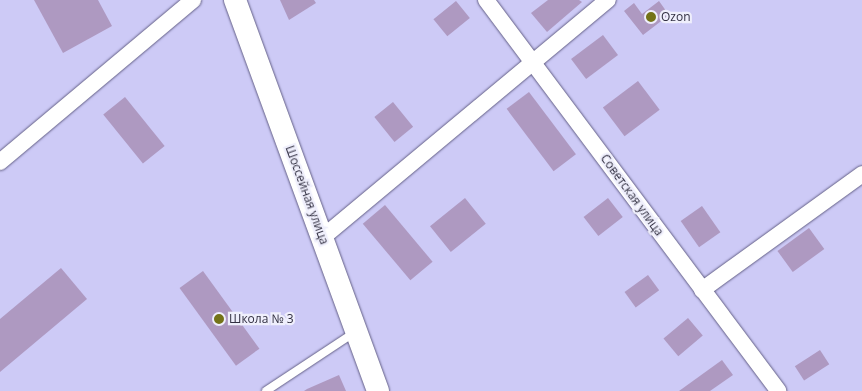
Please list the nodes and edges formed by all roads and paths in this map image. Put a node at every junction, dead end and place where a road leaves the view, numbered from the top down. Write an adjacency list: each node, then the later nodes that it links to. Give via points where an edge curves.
1 (193, 0): 6 (street)
2 (235, 0): 8 (main road, Шоссейная улица)
3 (486, 0): 5 (street, Советская улица)
4 (608, 0): 5 (street)
5 (535, 61): 8 (street); 9 (street, Советская улица)
6 (0, 162)
7 (862, 174): 9 (street)
8 (322, 238): 10 (main road, Шоссейная улица)
9 (702, 290): 13 (street, Советская улица)
10 (356, 331): 11 (lane); 12 (main road, Шоссейная улица)
11 (266, 391)
12 (378, 391)
13 (778, 391)

